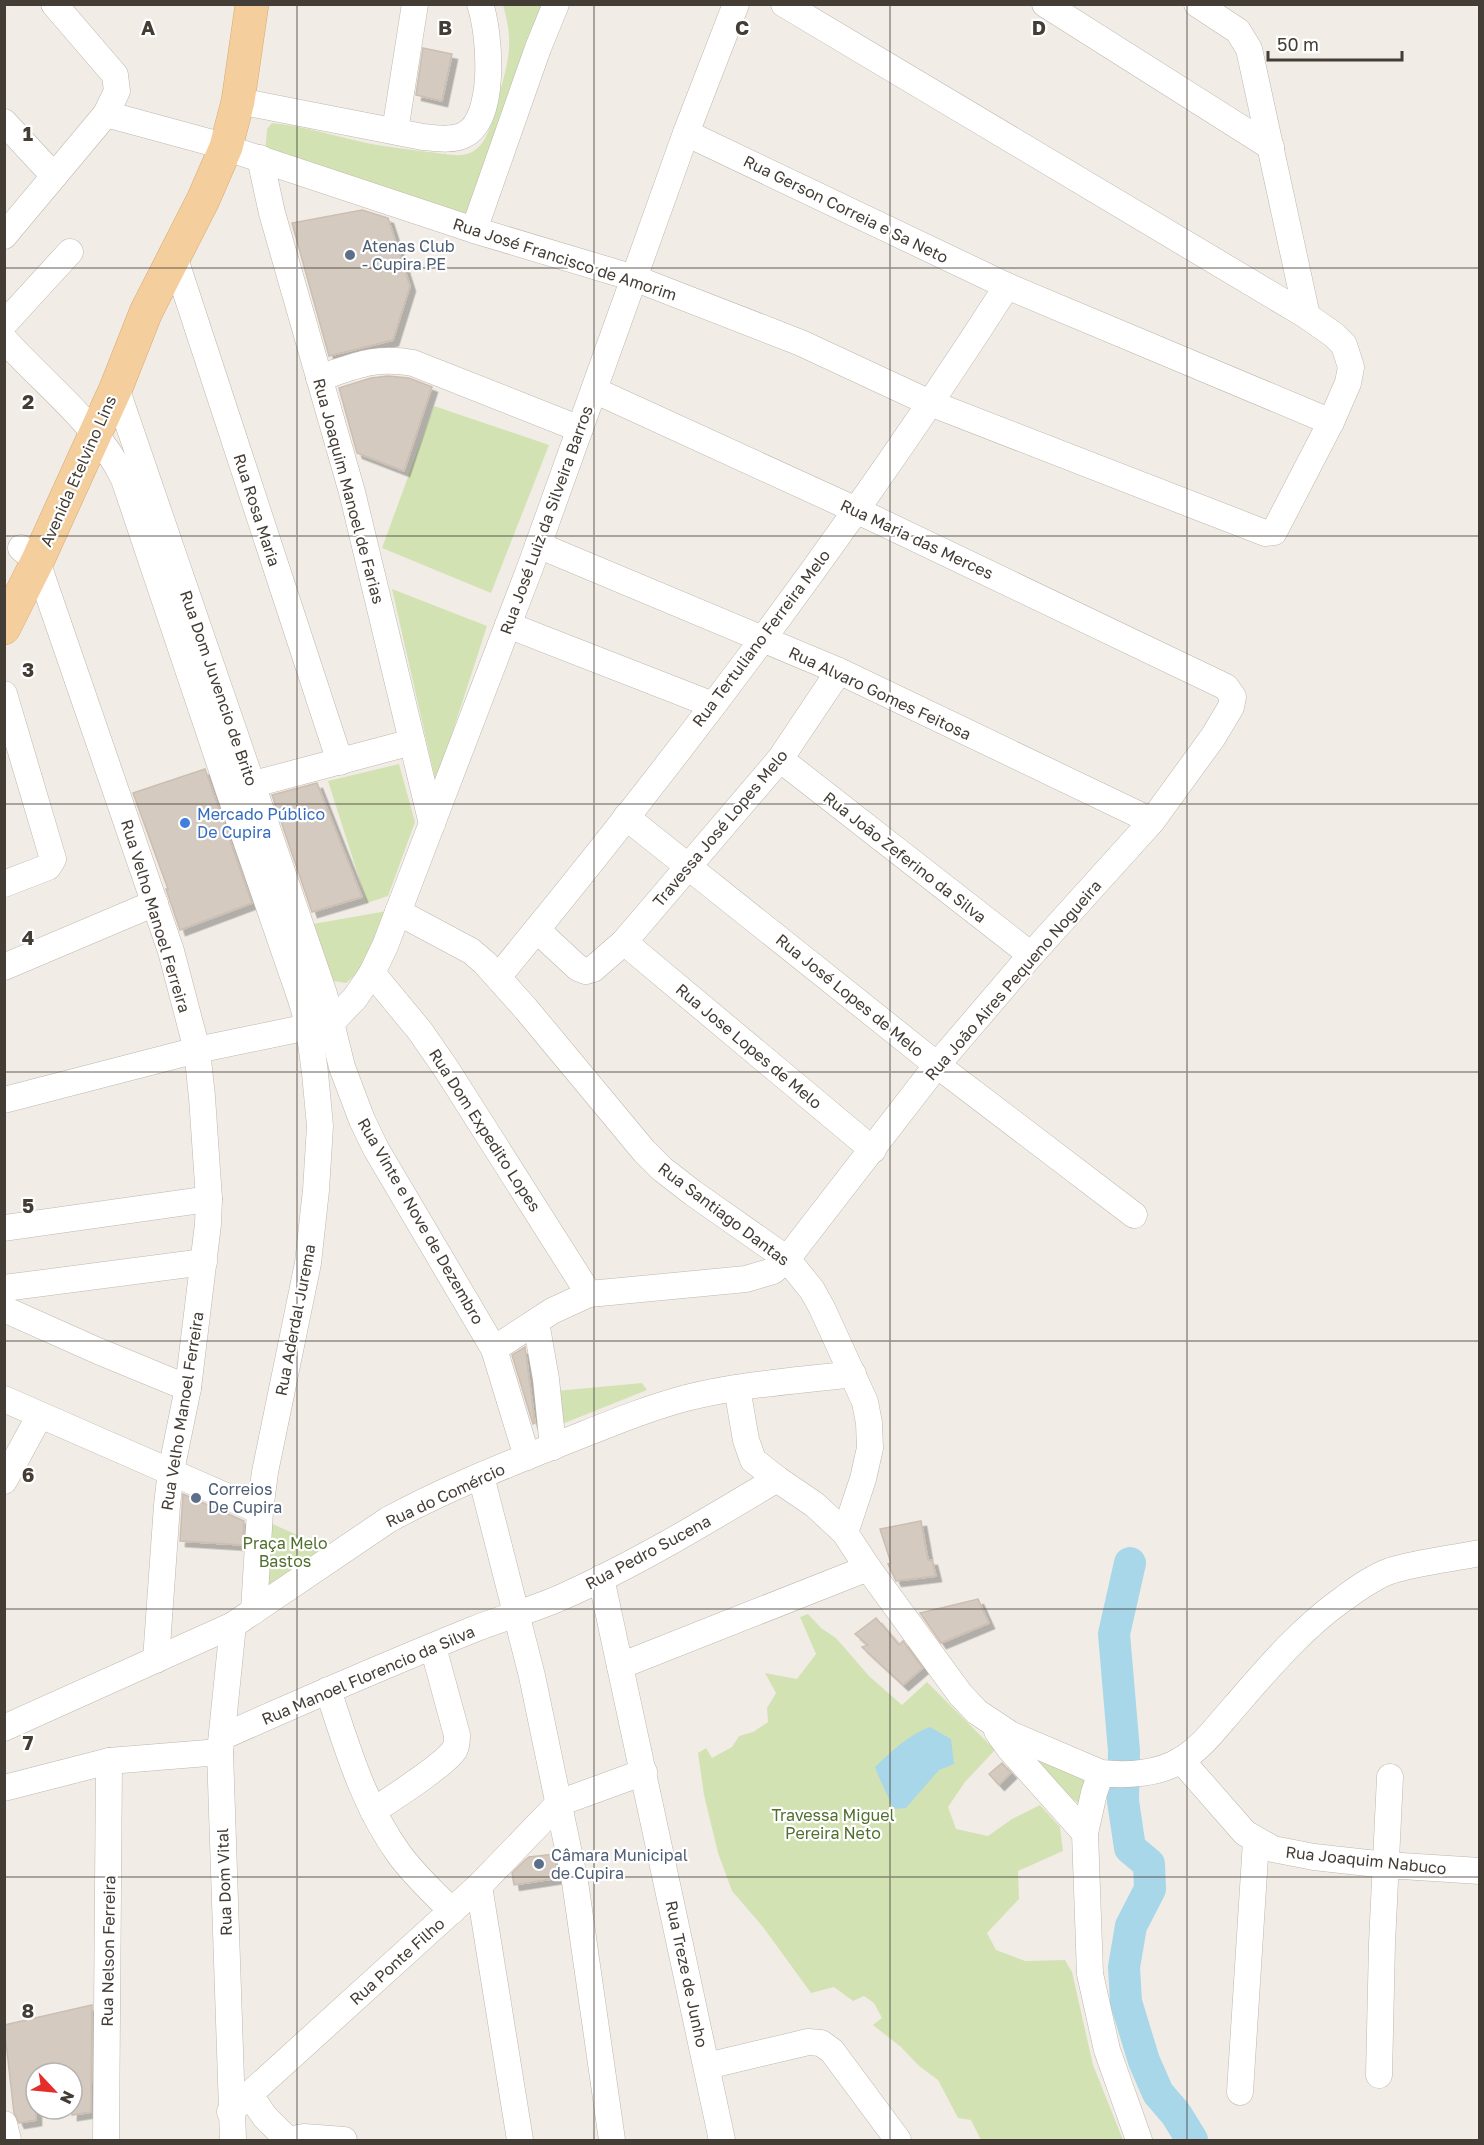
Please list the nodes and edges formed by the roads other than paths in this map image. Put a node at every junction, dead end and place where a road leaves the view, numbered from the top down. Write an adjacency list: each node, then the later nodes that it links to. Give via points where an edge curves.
1 (252, 4): 10 (main road, Avenida Etelvino Lins)
2 (415, 4): 13 (street)
3 (480, 4): 13 (street, via 489,64 477,123 456,138)
4 (556, 4): 19 (street)
5 (736, 4): 14 (street, Rua José Luiz da Silveira Barros)
6 (784, 4): 26 (street)
7 (1045, 4): 16 (street)
8 (1197, 4): 16 (street, via 1230,24 1244,39)
9 (65, 8): 11 (street, via 115,75 115,98)
10 (238, 101): 13 (street); 15 (main road, Avenida Etelvino Lins)
11 (106, 114): 15 (street, Rua José Francisco de Amorim); 18 (street)
12 (4, 122): 18 (street)
13 (395, 131)
14 (686, 133): 23 (street, Rua José Luiz da Silveira Barros); 24 (street, Rua Gerson Correia e Sa Neto)
15 (226, 147): 17 (street, Rua José Francisco de Amorim); 22 (main road, Avenida Etelvino Lins)
16 (1270, 147): 26 (street)
17 (260, 158): 19 (street, Rua José Francisco de Amorim); 28 (street, Rua Joaquim Manoel de Farias)
18 (54, 176): 20 (street)
19 (474, 230): 23 (street, Rua José Francisco de Amorim)
20 (4, 236)
21 (70, 252): 27 (street)
22 (175, 259): 25 (main road, Avenida Etelvino Lins); 48 (street, Rua Rosa Maria)
23 (634, 278): 30 (street, Rua José Luiz da Silveira Barros); 31 (street, Rua José Francisco de Amorim, via 801,342)
24 (1006, 286): 31 (street, Rua Tertuliano Ferreira Melo); 32 (street, Rua Gerson Correia e Sa Neto)
25 (146, 312): 29 (main road, Avenida Etelvino Lins); 33 (main road, Avenida Etelvino Lins, via 120,349)
26 (1307, 316): 32 (street, via 1335,335 1349,355 1348,382)
27 (6, 340): 33 (street, Rua Dom Juvencio de Brito)
28 (320, 378): 34 (street, via 379,360 413,363); 46 (street, Rua Joaquim Manoel de Farias, via 352,492)
29 (116, 388): 33 (main road, Avenida Etelvino Lins); 49 (street, Rua Dom Juvencio de Brito)
30 (594, 390): 34 (street, Rua José Luiz da Silveira Barros); 35 (street, Rua Maria das Merces)
31 (930, 403): 32 (street, Rua José Francisco de Amorim, via 1271,534); 35 (street, Rua Tertuliano Ferreira Melo)
32 (1331, 422)
33 (89, 426): 37 (main road, Avenida Etelvino Lins); 49 (street, Rua Dom Juvencio de Brito, via 114,458 136,510)
34 (580, 429): 36 (street, Rua José Luiz da Silveira Barros)
35 (856, 510): 41 (street, Rua Tertuliano Ferreira Melo); 44 (street, Rua Maria das Merces, via 1226,687)
36 (538, 545): 39 (street, Rua José Luiz da Silveira Barros); 41 (street, Rua Alvaro Gomes Feitosa)
37 (29, 555): 38 (main road, Avenida Etelvino Lins); 40 (main road, Avenida Etelvino Lins); 55 (street, Rua Velho Manoel Ferreira)
38 (4, 581)
39 (508, 625): 45 (street); 52 (street, Rua José Luiz da Silveira Barros)
40 (4, 628)
41 (764, 640): 42 (street, Rua Alvaro Gomes Feitosa); 45 (street, Rua Tertuliano Ferreira Melo)
42 (839, 671): 47 (street, Travessa José Lopes Melo); 51 (street, Rua Alvaro Gomes Feitosa)
43 (4, 694): 54 (street, via 52,856 48,867)
44 (1233, 697): 51 (street, Rua João Aires Pequeno Nogueira, via 1213,737)
45 (713, 705): 50 (street, Rua Tertuliano Ferreira Melo)
46 (412, 742): 48 (street); 52 (street, Rua Joaquim Manoel de Farias)
47 (780, 759): 53 (street, Travessa José Lopes Melo); 59 (street, Rua João Zeferino da Silva)
48 (340, 762): 49 (street)
49 (241, 788): 63 (street, Rua Dom Juvencio de Brito, via 324,994)
50 (626, 817): 53 (street, Rua José Lopes de Melo); 57 (street, Rua Tertuliano Ferreira Melo)
51 (1152, 822): 59 (street, Rua João Aires Pequeno Nogueira)
52 (432, 824): 56 (street, Rua José Luiz da Silveira Barros)
53 (689, 866): 58 (street, Travessa José Lopes Melo); 65 (street, Rua José Lopes de Melo)
54 (4, 885)
55 (155, 903): 60 (street); 64 (street, Rua Velho Manoel Ferreira)
56 (398, 912): 61 (street, Rua José Luiz da Silveira Barros); 62 (street, Rua Santiago Dantas, via 471,951)
57 (537, 930): 58 (street, Travessa José Lopes Melo, via 586,971); 62 (street, Rua Tertuliano Ferreira Melo)
58 (624, 942): 69 (street, Rua Jose Lopes de Melo)
59 (1031, 955): 65 (street, Rua João Aires Pequeno Nogueira)
60 (4, 967)
61 (372, 973): 63 (street, Rua José Luiz da Silveira Barros, via 356,999); 76 (street, Rua Dom Expedito Lopes, via 447,1070)
62 (498, 977): 73 (street, Rua Santiago Dantas, via 650,1157 693,1193)
63 (320, 1025): 64 (street); 67 (street, Rua Vinte e Nove de Dezembro, via 342,1067); 68 (street, Rua Aderdal Jurema)
64 (197, 1050): 66 (street); 70 (street, Rua Velho Manoel Ferreira)
65 (937, 1065): 69 (street, Rua João Aires Pequeno Nogueira); 71 (street, Rua José Lopes de Melo)
66 (4, 1100)
67 (362, 1120): 68 (street); 79 (street, Rua Vinte e Nove de Dezembro)
68 (320, 1126): 91 (street, Rua Aderdal Jurema, via 308,1263)
69 (873, 1150): 73 (street, Rua João Aires Pequeno Nogueira)
70 (209, 1199): 72 (street); 74 (street, Rua Velho Manoel Ferreira)
71 (1134, 1215)
72 (4, 1228)
73 (787, 1259): 76 (street, via 773,1271 746,1279); 80 (street, Rua Santiago Dantas, via 812,1290)
74 (204, 1262): 75 (street); 81 (street, Rua Velho Manoel Ferreira)
75 (4, 1288)
76 (589, 1294): 78 (street)
77 (4, 1309): 81 (street)
78 (536, 1322): 79 (street); 85 (street)
79 (494, 1350): 86 (street, Rua Vinte e Nove de Dezembro)
80 (853, 1374): 82 (street, Rua do Comércio); 92 (street, Rua Santiago Dantas, via 865,1402 870,1448)
81 (188, 1388): 87 (street, Rua Velho Manoel Ferreira)
82 (737, 1388): 85 (street, Rua do Comércio, via 676,1401); 89 (street, via 748,1451)
83 (4, 1399): 84 (street)
84 (40, 1415): 87 (street); 90 (street)
85 (553, 1447): 86 (street, Rua do Comércio)
86 (527, 1457): 88 (street, Rua do Comércio)
87 (171, 1471): 91 (street); 99 (street, Rua Velho Manoel Ferreira)
88 (481, 1476): 96 (street); 97 (street, Rua do Comércio, via 388,1520)
89 (777, 1479): 92 (street, via 815,1505); 95 (street, Rua Pedro Sucena)
90 (4, 1481)
91 (260, 1511): 97 (street, Rua Aderdal Jurema)
92 (845, 1533): 94 (street)
93 (1479, 1553): 106 (street, via 1389,1572 1341,1600 1266,1671 1206,1739)
94 (868, 1568): 100 (street); 102 (street, via 960,1694)
95 (601, 1578): 96 (street, Rua Pedro Sucena); 100 (street, Rua Treze de Junho)
96 (515, 1616): 98 (street, Rua Manoel Florencio da Silva); 111 (street)
97 (243, 1618): 99 (street, Rua do Comércio); 104 (street, Rua Dom Vital)
98 (433, 1647): 101 (street, Rua Manoel Florencio da Silva); 112 (street, via 457,1743 443,1762)
99 (156, 1660): 103 (street, Rua do Comércio)
100 (621, 1666): 107 (street, Rua Treze de Junho)
101 (328, 1690): 104 (street, Rua Manoel Florencio da Silva); 112 (street)
102 (993, 1724): 108 (street); 113 (street)
103 (4, 1728)
104 (221, 1745): 105 (street, Rua Manoel Florencio da Silva); 123 (street, Rua Dom Vital)
105 (110, 1761): 110 (street, Rua Manoel Florencio da Silva); 126 (street, Rua Nelson Ferreira)
106 (1174, 1764): 108 (street); 114 (street, Rua Joaquim Nabuco)
107 (644, 1772): 111 (street); 119 (street, Rua Treze de Junho)
108 (1108, 1774): 113 (street, via 1091,1801)
109 (1390, 1777): 115 (street)
110 (4, 1788)
111 (559, 1803): 117 (street, Rua Ponte Filho); 131 (street, via 580,1908)
112 (373, 1811): 118 (street, via 400,1855)
113 (1085, 1833): 134 (street, via 1090,1974 1107,2050)
114 (1256, 1841): 115 (street, Rua Joaquim Nabuco, via 1292,1854); 121 (street)
115 (1386, 1865): 116 (street, Rua Joaquim Nabuco); 120 (street)
116 (1479, 1870)
117 (479, 1886): 118 (street, Rua Ponte Filho); 130 (street)
118 (452, 1911): 122 (street, Rua Ponte Filho)
119 (707, 2066): 132 (street, Rua Treze de Junho); 133 (street, via 808,2042 821,2043 832,2051)
120 (1379, 2075)
121 (1240, 2092)
122 (249, 2094): 123 (street, Rua Ponte Filho); 128 (street)
123 (230, 2112): 127 (street, Rua Dom Vital)
124 (4, 2124): 125 (street)
125 (8, 2140)
126 (106, 2140)
127 (233, 2140)
128 (286, 2140): 129 (street)
129 (344, 2140)
130 (520, 2140)
131 (612, 2140)
132 (722, 2140)
133 (898, 2140)
134 (1139, 2140)

